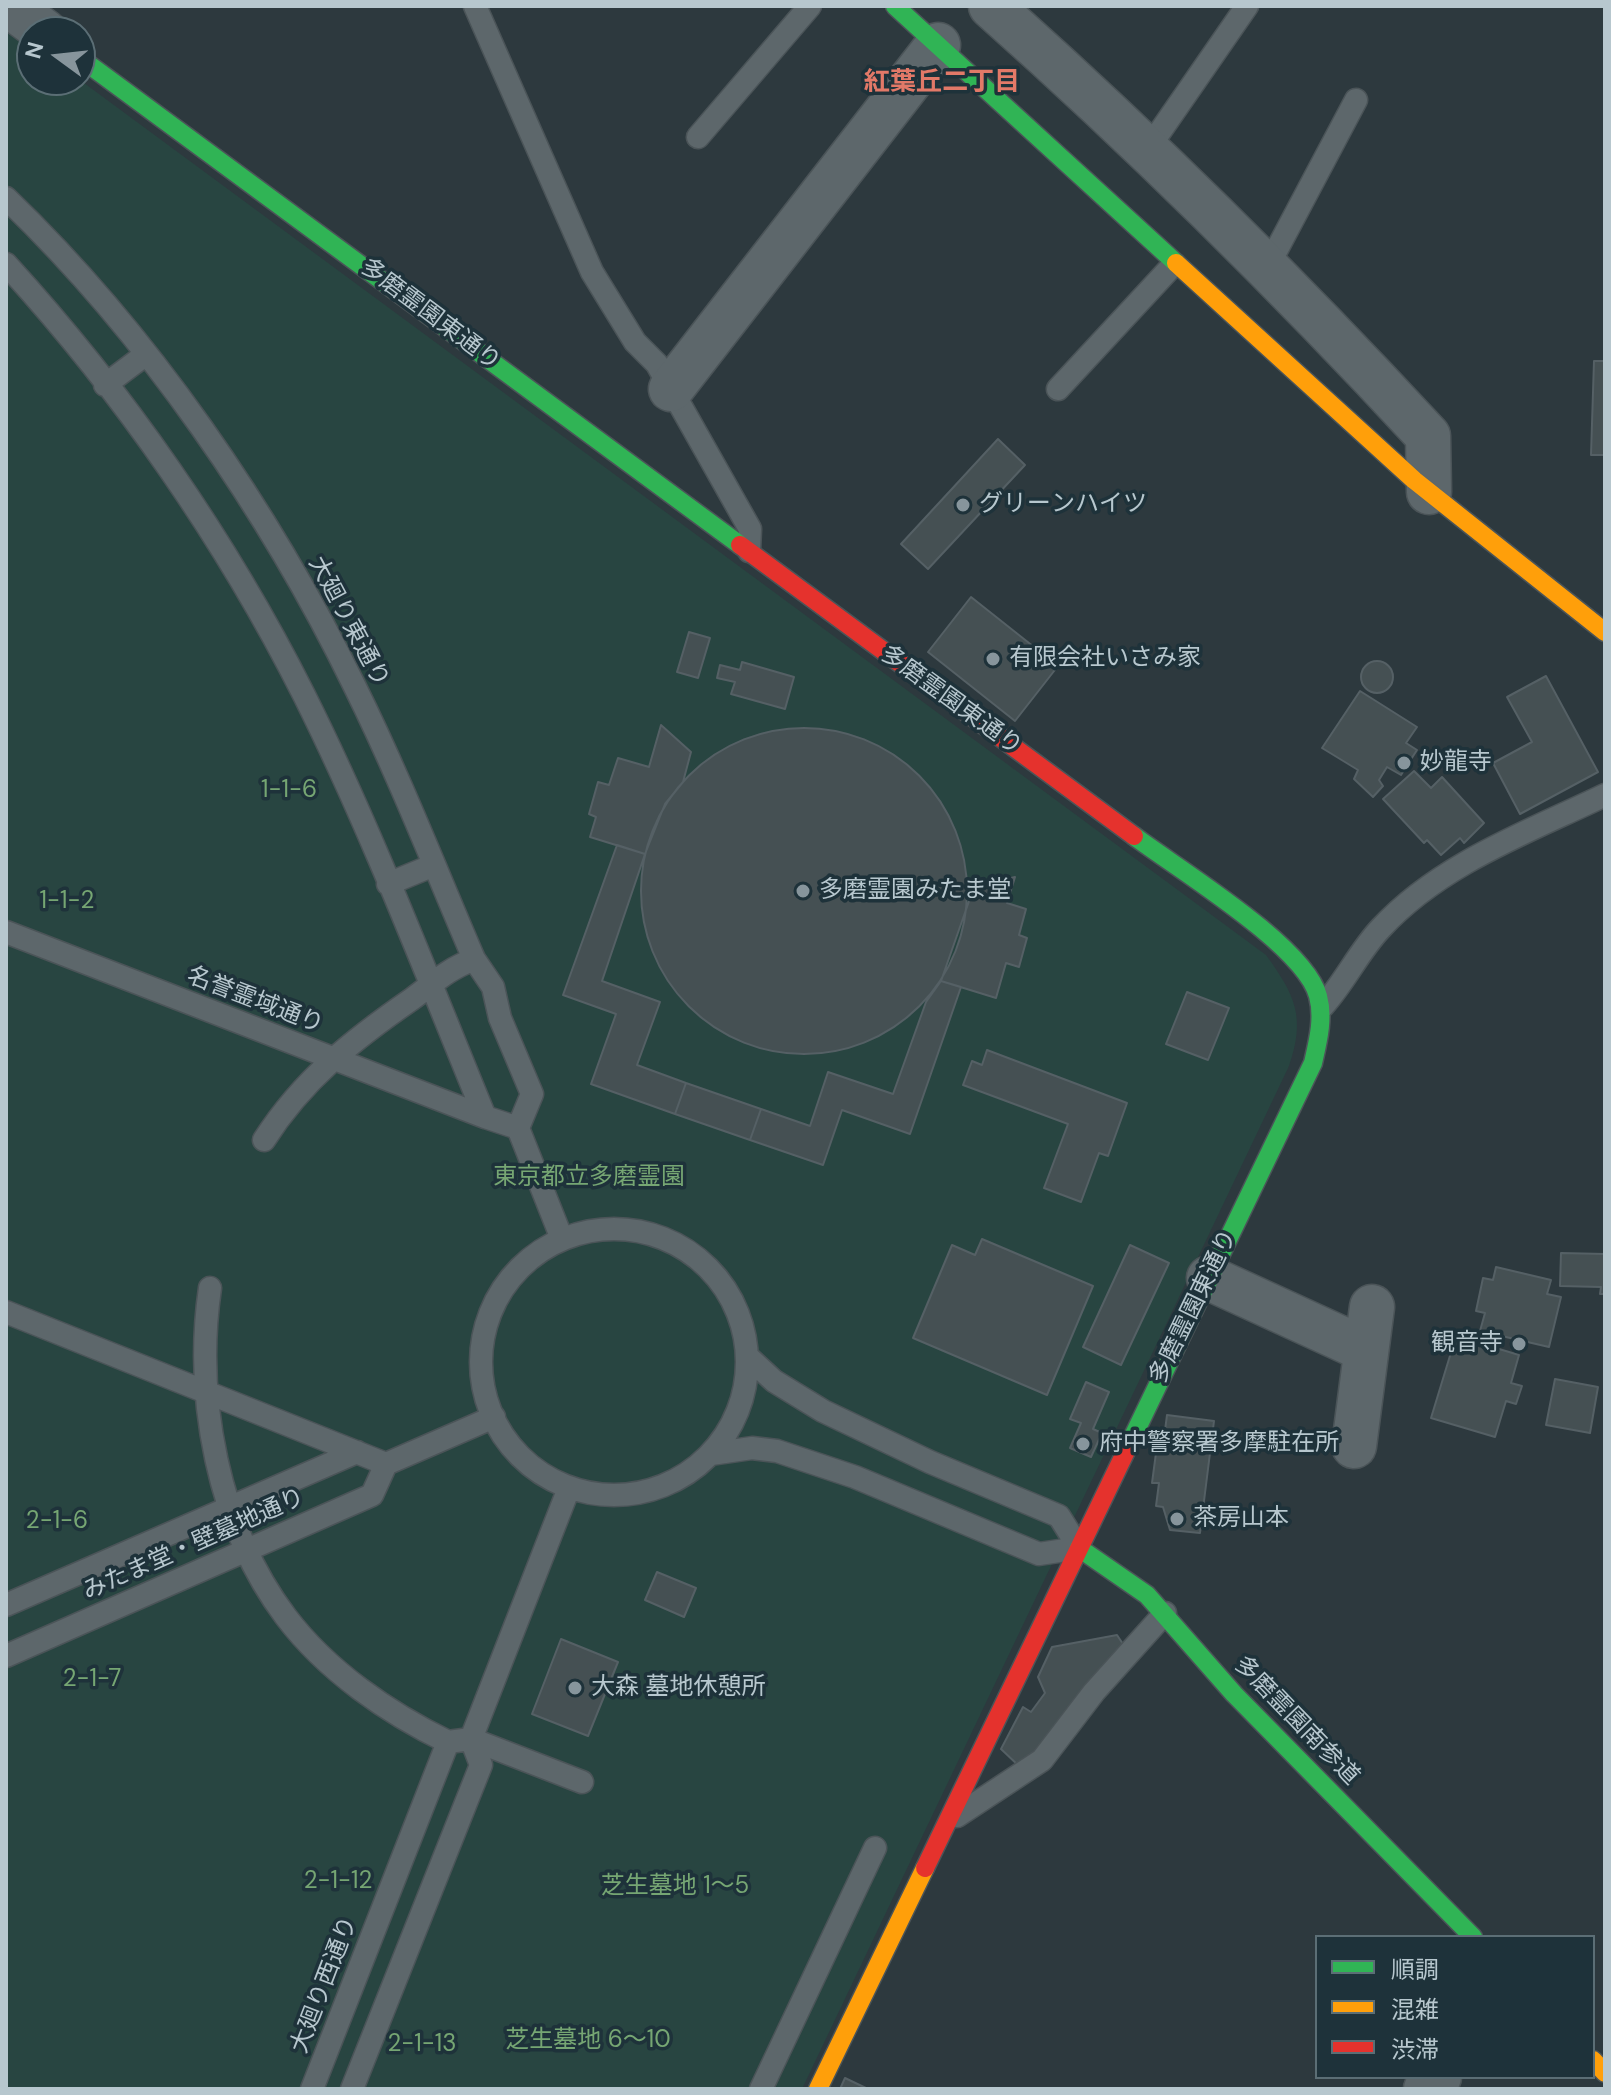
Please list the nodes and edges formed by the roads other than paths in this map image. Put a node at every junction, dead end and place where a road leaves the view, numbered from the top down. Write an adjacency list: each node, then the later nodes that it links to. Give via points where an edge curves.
1 (475, 6): 17 (lane, via 592,272)
2 (810, 6): 9 (lane)
3 (895, 6): 6 (street)
4 (991, 6): 10 (street)
5 (1247, 6): 10 (lane)
6 (938, 45): 13 (street); 17 (street)
7 (96, 70): 20 (street, 多磨霊園東通り)
8 (1356, 100): 14 (lane)
9 (698, 137)
10 (1148, 149): 14 (street)
11 (6, 198): 15 (lane, 大廻り東通り, via 50,240)
12 (6, 264): 16 (lane)
13 (1174, 264): 18 (lane); 19 (street)
14 (1267, 268): 19 (street, via 1428,436)
15 (145, 355): 16 (lane); 23 (lane, 大廻り東通り, via 241,488 323,625)
16 (105, 385): 24 (lane, via 189,500 254,603 327,743)
17 (671, 389): 20 (lane, via 750,529)
18 (1058, 389)
19 (1429, 492): 21 (street)
20 (749, 551): 28 (street, 多磨霊園東通り, via 1276,941 1300,961)
21 (1605, 632)
22 (1605, 795): 28 (lane, via 1415,894 1378,930)
23 (434, 865): 24 (lane); 26 (lane, 大廻り東通り)
24 (388, 884): 27 (lane)
25 (6, 932): 29 (lane, 名誉霊域通り)
26 (474, 959): 27 (lane); 31 (lane, 大廻り東通り, via 493,987 500,1018 532,1094)
27 (430, 983): 29 (lane); 30 (lane)
28 (1323, 1006): 34 (street, 多磨霊園東通り, via 1313,1063)
29 (332, 1058): 30 (lane, 名誉霊域通り); 32 (lane, via 284,1108)
30 (485, 1117): 31 (lane)
31 (518, 1128): 33 (lane)
32 (264, 1140)
33 (562, 1239): 39 (lane, via 609,1228 635,1229 684,1248 705,1263 736,1306); 41 (lane, via 517,1271 489,1315 481,1367)
34 (1209, 1278): 38 (street); 48 (street, 多磨霊園東通り)
35 (210, 1288): 40 (lane)
36 (1372, 1307): 38 (street)
37 (6, 1312): 40 (lane)
38 (1366, 1350): 42 (street)
39 (748, 1357): 44 (lane, via 740,1409); 48 (lane, via 774,1381 823,1411 1059,1516)
40 (205, 1390): 43 (lane); 47 (lane, via 213,1447)
41 (494, 1417): 45 (lane); 46 (lane, via 524,1460)
42 (1354, 1446)
43 (357, 1452): 45 (lane); 47 (lane, みたま堂・壁墓地通り)
44 (711, 1454): 46 (lane, via 670,1483 646,1492 620,1496); 48 (lane, via 752,1448 777,1451 855,1477 1039,1554)
45 (386, 1464): 49 (lane, みたま堂・壁墓地通り, via 372,1495)
46 (569, 1488): 53 (lane)
47 (231, 1507): 49 (lane); 50 (lane, みたま堂・壁墓地通り)
48 (1079, 1548): 51 (street, 多磨霊園南参道, via 1123,1576); 56 (street, 多磨霊園東通り)
49 (249, 1549): 52 (lane, みたま堂・壁墓地通り); 54 (lane, via 270,1592 307,1641 361,1690)
50 (6, 1605)
51 (1165, 1613): 56 (lane, via 1042,1760 969,1811); 58 (street, 多磨霊園南参道, via 1234,1694)
52 (6, 1656)
53 (471, 1739): 54 (lane); 55 (lane); 60 (lane, via 481,1765)
54 (448, 1742): 59 (lane, 大廻り西通り)
55 (582, 1782)
56 (948, 1819): 62 (street, 多磨霊園東通り)
57 (875, 1848): 61 (lane)
58 (1471, 1935)
59 (312, 2089)
60 (352, 2089)
61 (761, 2089)
62 (818, 2089)

